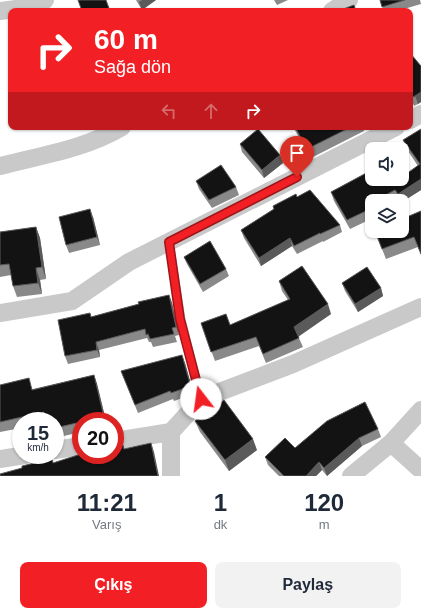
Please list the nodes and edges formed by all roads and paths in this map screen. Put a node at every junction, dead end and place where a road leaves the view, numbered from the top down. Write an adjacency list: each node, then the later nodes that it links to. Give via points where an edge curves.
1 (45, 0): 3 (street)
2 (349, 0): 4 (street)
3 (23, 8)
4 (337, 8)
5 (117, 130): 7 (street, via 80,146)
6 (390, 130): 8 (street)
7 (0, 166)
8 (169, 242): 10 (street, via 129,262 72,301); 11 (lane, via 180,319)
9 (420, 308): 11 (street, via 293,364)
10 (0, 313)
11 (201, 399): 13 (street)
12 (421, 410): 15 (street)
13 (171, 432): 14 (street); 19 (street)
14 (124, 439)
15 (391, 443): 18 (street); 20 (street)
16 (12, 457): 17 (street)
17 (0, 459)
18 (421, 470)
19 (171, 476)
20 (351, 476)

